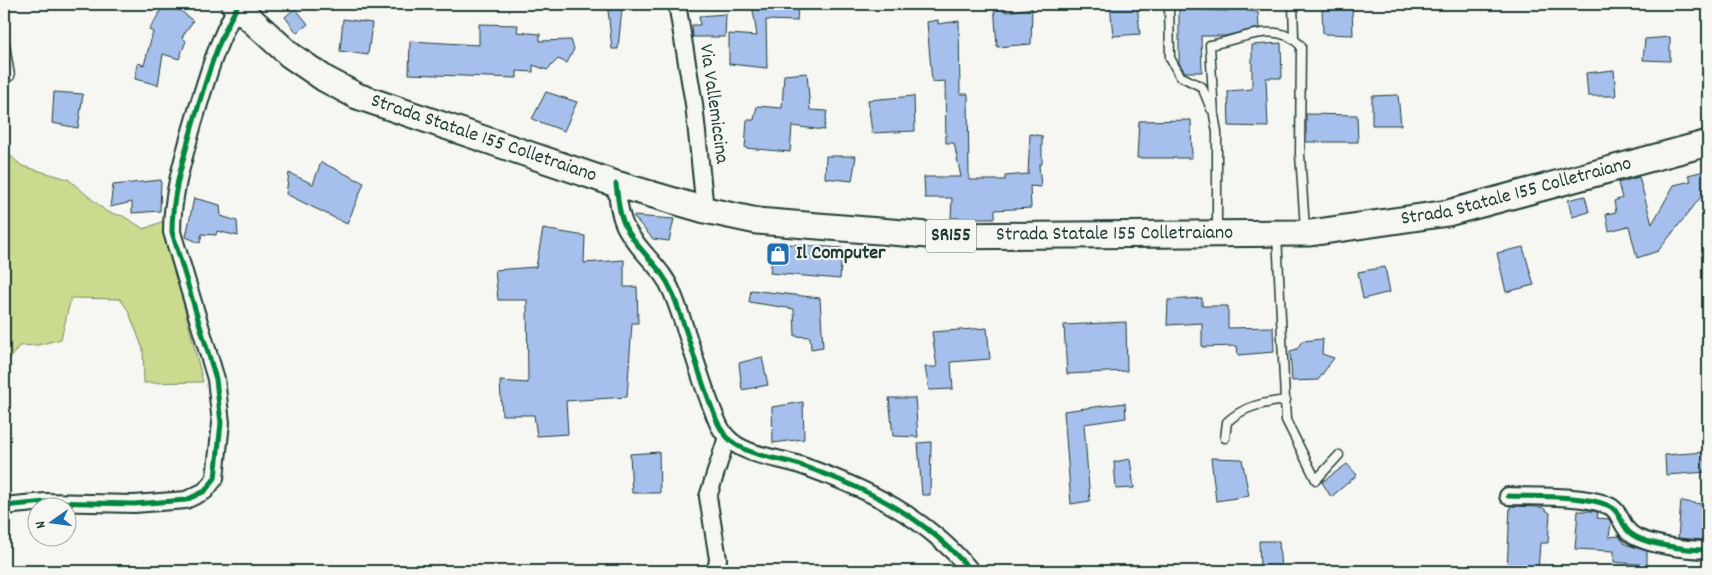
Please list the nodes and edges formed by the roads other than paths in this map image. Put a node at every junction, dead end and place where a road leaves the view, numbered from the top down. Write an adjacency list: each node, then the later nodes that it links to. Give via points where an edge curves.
1 (677, 4): 11 (street, Via Vallemiccina, via 694,104)
2 (1169, 4): 8 (lane, via 1170,58 1180,76 1202,87)
3 (1293, 4): 6 (lane)
4 (236, 5): 10 (main road, Strada Statale 155 Colletraiano / SR155, via 290,55 325,80 357,96); 20 (street, via 205,82 172,208 172,232 216,379 221,423 215,478 205,491 186,500 134,504 45,502)
5 (4, 38): 7 (lane)
6 (1294, 38): 8 (lane, via 1278,32 1246,35 1232,42 1210,45); 13 (lane, via 1302,46 1300,154)
7 (10, 76)
8 (1214, 115): 14 (lane, via 1217,132)
9 (1708, 143): 13 (main road, Strada Statale 155 Colletraiano / SR155, via 1448,212)
10 (616, 184): 11 (main road, Strada Statale 155 Colletraiano / SR155); 16 (street, via 626,229 664,274 717,420)
11 (705, 210): 14 (main road, Strada Statale 155 Colletraiano / SR155, via 757,221 940,236)
12 (1277, 233): 13 (main road, Strada Statale 155 Colletraiano / SR155); 14 (main road, Strada Statale 155 Colletraiano / SR155); 15 (lane)
13 (1306, 233)
14 (1217, 234)
15 (1286, 400): 17 (lane, via 1261,403 1242,410 1227,422); 18 (lane, via 1286,420 1316,480)
16 (727, 437): 22 (street, via 708,497 718,559); 23 (street, via 743,449 826,474 892,504 937,536)
17 (1225, 438)
18 (1339, 455)
19 (1508, 496): 21 (street, via 1597,502 1614,509 1632,534 1663,545)
20 (4, 506)
21 (1708, 550)
22 (716, 571)
23 (970, 571)

